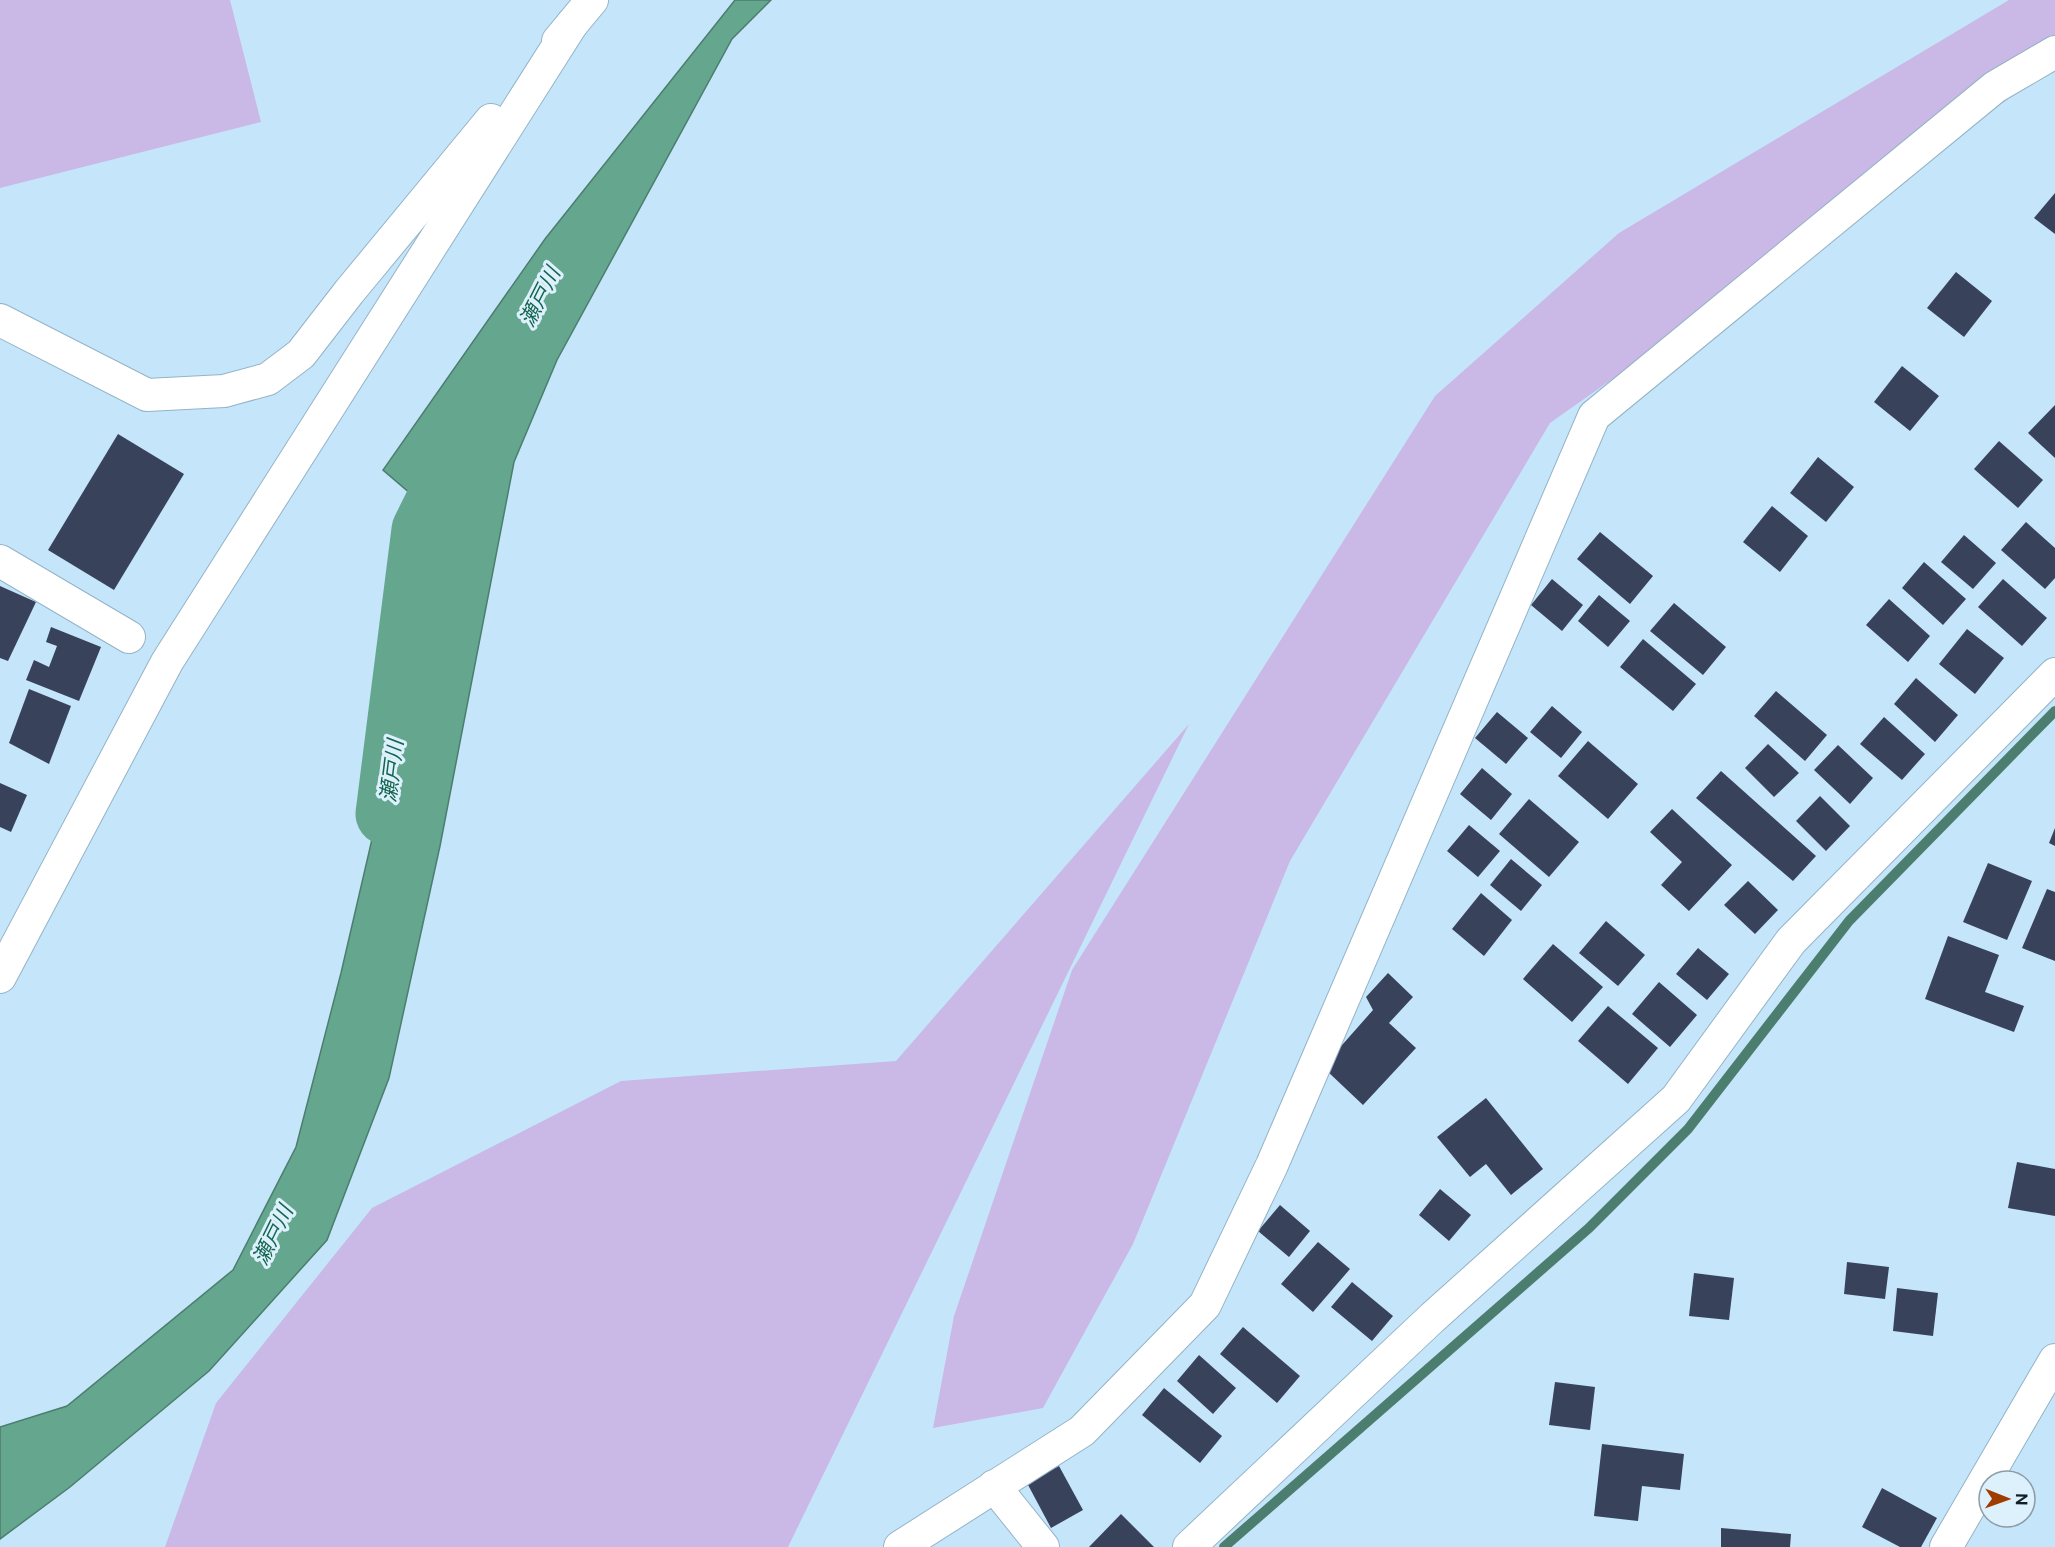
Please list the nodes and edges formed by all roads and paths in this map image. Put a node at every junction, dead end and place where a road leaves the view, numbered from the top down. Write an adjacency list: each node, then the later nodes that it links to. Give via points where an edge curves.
1 (592, 0): 2 (street)
2 (572, 24): 4 (street, via 301,354 268,379 224,391 147,394); 8 (street, via 167,662)
3 (2055, 52): 10 (street, via 1995,87 1594,416 1272,1165 1205,1305 1082,1431)
4 (1, 325)
5 (0, 561): 6 (street)
6 (129, 637)
7 (2055, 674): 13 (street, via 1791,941 1676,1099 1432,1318)
8 (0, 977)
9 (2055, 1360): 14 (street)
10 (994, 1486): 11 (street); 12 (street)
11 (900, 1547)
12 (1043, 1547)
13 (1189, 1547)
14 (1946, 1547)

